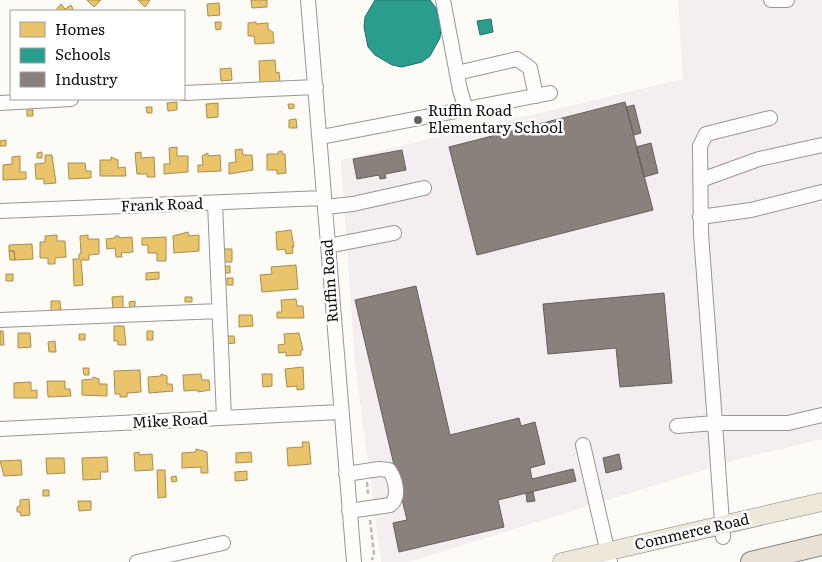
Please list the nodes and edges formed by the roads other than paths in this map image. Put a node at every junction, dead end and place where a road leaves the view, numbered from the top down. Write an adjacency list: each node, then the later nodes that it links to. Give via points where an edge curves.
1 (308, 0): 6 (street, Ruffin Road)
2 (443, 0): 5 (street)
3 (771, 0): 4 (street)
4 (787, 0)
5 (457, 73): 9 (street, via 517,59 530,68); 12 (street)
6 (316, 87): 7 (street); 14 (street, Ruffin Road)
7 (185, 93)
8 (550, 93): 9 (street)
9 (536, 96): 12 (street)
10 (53, 100): 11 (street)
11 (0, 103)
12 (466, 109): 14 (street)
13 (770, 118): 16 (street, via 706,134 700,146)
14 (320, 137): 19 (street, Ruffin Road)
15 (822, 145): 16 (street, via 760,159)
16 (701, 180): 22 (street)
17 (424, 188): 19 (street, Frank Road, via 353,204)
18 (822, 192): 22 (street, via 751,210)
19 (324, 202): 20 (street, Frank Road); 24 (street, Ruffin Road)
20 (215, 203): 21 (street, Frank Road); 25 (street)
21 (0, 211)
22 (700, 217): 30 (street)
23 (394, 233): 24 (street)
24 (328, 246): 27 (street, Ruffin Road)
25 (220, 311): 26 (street); 29 (street)
26 (0, 320)
27 (340, 412): 29 (street, Mike Road); 34 (street, Ruffin Road)
28 (822, 415): 30 (street, via 788,423)
29 (224, 418): 32 (street, Mike Road)
30 (716, 423): 31 (street); 38 (street)
31 (677, 426)
32 (0, 429)
33 (583, 445): 41 (street)
34 (346, 474): 36 (street, Ruffin Road); 36 (street, via 386,469 392,474 397,495 390,505)
35 (822, 502): 38 (main road, Commerce Road)
36 (349, 511): 43 (street, Ruffin Road)
37 (822, 514): 38 (main road, Commerce Road)
38 (723, 531): 41 (main road, Commerce Road)
39 (222, 543): 42 (street)
40 (822, 545): 45 (highway)
41 (610, 559): 44 (main road, Commerce Road)
42 (138, 562)
43 (354, 562)
44 (562, 562)
45 (752, 562)

